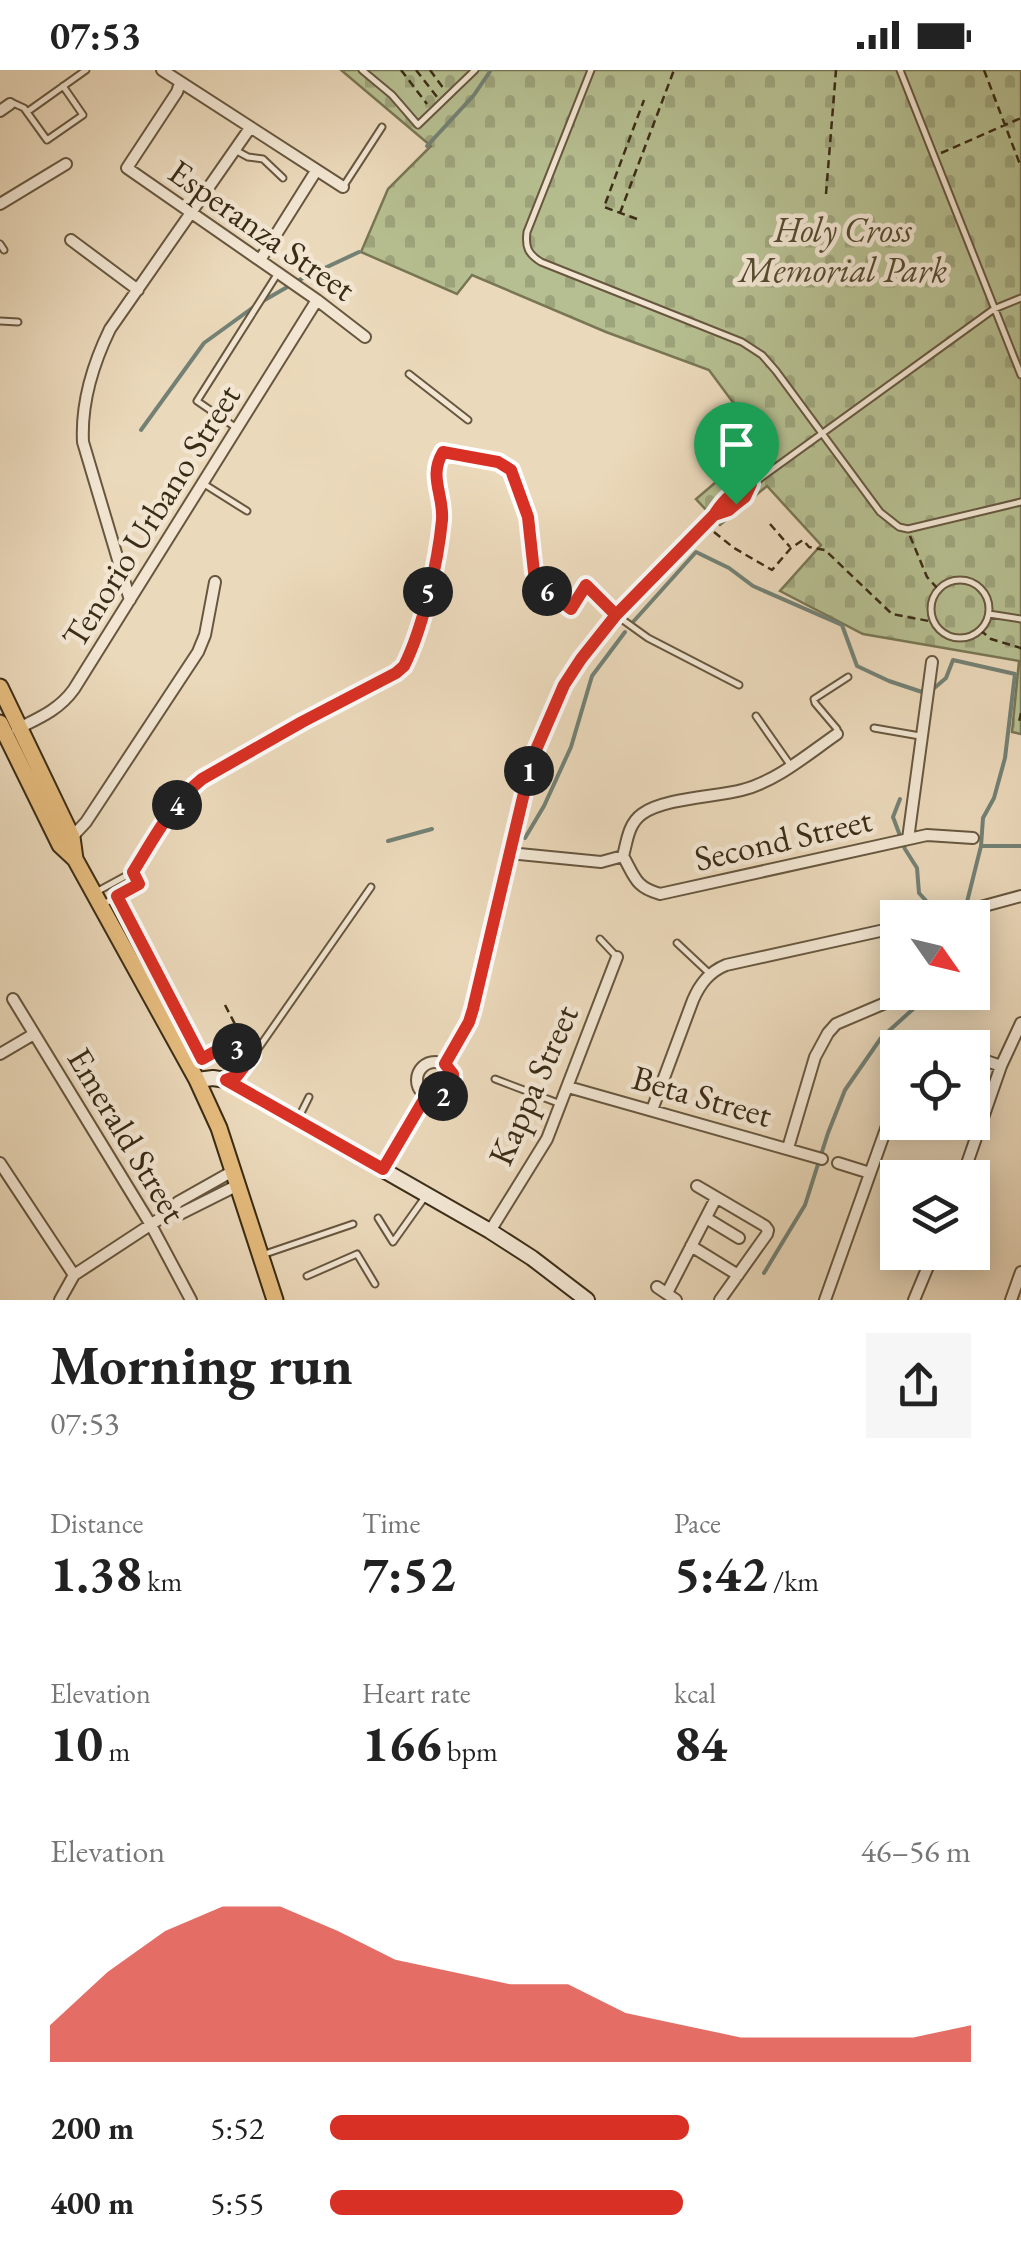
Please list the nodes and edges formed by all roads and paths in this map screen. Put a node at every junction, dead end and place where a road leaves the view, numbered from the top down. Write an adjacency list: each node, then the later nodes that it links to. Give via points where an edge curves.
1 (86, 70): 17 (lane)
2 (162, 70): 16 (street)
3 (362, 70): 19 (lane)
4 (401, 70): 14 (path)
5 (416, 70): 23 (path)
6 (430, 70): 20 (path)
7 (456, 70): 15 (lane)
8 (475, 70): 15 (lane)
9 (591, 70): 57 (lane, via 527,232 527,250 541,262 753,348)
10 (674, 70): 40 (path)
11 (836, 70): 38 (path)
12 (900, 70): 32 (lane)
13 (984, 70): 28 (path)
14 (408, 79): 18 (path); 19 (path)
15 (464, 80): 20 (lane)
16 (180, 82): 30 (street); 41 (street, Esperanza Street, via 127,168)
17 (63, 86): 26 (lane); 26 (lane, via 83,115 47,140)
18 (414, 87): 22 (path); 25 (path)
19 (390, 93): 22 (lane)
20 (449, 94): 23 (lane)
21 (644, 100): 40 (path, via 604,207)
22 (397, 101): 25 (lane, via 418,125)
23 (441, 102): 25 (lane)
24 (5, 108): 26 (lane, via 17,104)
25 (432, 111)
26 (26, 112)
27 (1021, 118): 28 (path)
28 (1004, 124): 32 (path); 34 (path)
29 (382, 127): 37 (lane)
30 (250, 128): 31 (street); 35 (street)
31 (235, 150): 36 (lane, via 259,156); 41 (street)
32 (936, 156): 49 (lane)
33 (66, 164): 39 (street)
34 (1021, 167)
35 (316, 170): 37 (street); 44 (street)
36 (283, 178)
37 (343, 188)
38 (826, 194)
39 (0, 204)
40 (620, 213): 42 (path)
41 (192, 214): 44 (street, Esperanza Street); 46 (street)
42 (637, 220)
43 (71, 240): 46 (street)
44 (260, 260): 45 (street, Esperanza Street)
45 (278, 273): 48 (street, Esperanza Street); 56 (lane, via 197,401)
46 (138, 290): 68 (street, via 98,355 82,418 83,442)
47 (1021, 298): 49 (lane)
48 (317, 300): 52 (street, Esperanza Street); 56 (street, Tenorio Urbano Street)
49 (994, 309): 54 (lane); 57 (lane)
50 (0, 321): 51 (lane)
51 (18, 322)
52 (364, 337)
53 (409, 374): 55 (lane)
54 (1021, 375)
55 (468, 420)
56 (238, 429): 58 (street, Tenorio Urbano Street)
57 (821, 434): 59 (lane); 64 (lane, via 880,512)
58 (204, 484): 61 (lane); 68 (street, Tenorio Urbano Street)
59 (751, 484): 62 (lane, via 722,501); 62 (lane, via 738,503)
60 (1021, 502): 64 (lane)
61 (248, 512)
62 (710, 519): 65 (path, via 734,548 772,570); 70 (street)
63 (770, 524): 65 (path)
64 (908, 529): 67 (path, via 927,578)
65 (791, 548): 72 (path, via 803,540 825,550 892,614)
66 (215, 582): 87 (street, via 198,652)
67 (939, 590): 69 (lane, via 956,580 970,582 985,594); 72 (lane, via 932,602)
68 (130, 600): 83 (street, Tenorio Urbano Street, via 68,698 52,712)
69 (988, 614): 71 (lane); 73 (lane)
70 (616, 615): 77 (lane); 90 (street, via 554,707 532,759); 93 (lane, via 586,585 571,609 546,590 534,572 528,517 511,470 443,452 435,470 442,511 438,543 404,666 202,779)
71 (1021, 619)
72 (934, 622): 73 (lane, via 955,637)
73 (980, 630): 74 (path)
74 (1021, 651)
75 (932, 662): 85 (street)
76 (848, 677): 84 (lane, via 814,699)
77 (739, 685)
78 (2, 695): 83 (main road)
79 (1021, 713): 81 (path)
80 (756, 716): 86 (lane)
81 (1021, 722)
82 (874, 728): 85 (lane)
83 (8, 729): 87 (main road); 92 (main road, via 60,845)
84 (837, 734): 86 (street)
85 (922, 736): 89 (street)
86 (790, 766): 91 (street, via 744,790 642,814)
87 (72, 837): 92 (main road)
88 (974, 838): 89 (street, Second Street)
89 (908, 839): 91 (street, Second Street, via 660,894 634,880)
90 (509, 853): 91 (street, via 601,862); 113 (street, via 473,1009)
91 (623, 856)
92 (75, 860): 97 (main road)
93 (133, 872): 95 (lane, via 139,884); 97 (lane)
94 (372, 888): 111 (lane)
95 (117, 896): 97 (lane); 109 (path, via 202,1059)
96 (1021, 896): 98 (street)
97 (97, 900): 118 (main road)
98 (990, 905)
99 (880, 931): 103 (street)
100 (600, 940): 102 (lane)
101 (676, 942): 103 (lane)
102 (617, 957): 120 (street, Kappa Street)
103 (710, 974): 124 (street, via 693,1000)
104 (14, 1000): 108 (street, Emerald Street)
105 (225, 1004): 109 (path)
106 (880, 1005): 127 (street, via 828,1033)
107 (1021, 1024): 115 (street)
108 (34, 1034): 110 (street); 141 (street, Emerald Street)
109 (244, 1044): 111 (path)
110 (0, 1054)
111 (252, 1056): 114 (lane)
112 (990, 1062): 115 (street)
113 (445, 1064): 121 (street, via 452,1087 444,1096); 121 (street, via 422,1068 417,1080)
114 (246, 1066): 116 (lane); 119 (lane)
115 (1001, 1066): 129 (street)
116 (243, 1075)
117 (496, 1078): 123 (lane)
118 (197, 1080): 119 (street); 134 (main road)
119 (226, 1080): 125 (street)
120 (568, 1087): 123 (street, Kappa Street); 124 (street, Beta Street)
121 (426, 1096): 132 (street)
122 (310, 1097): 125 (lane)
123 (561, 1104): 142 (street, Kappa Street, via 541,1151)
124 (652, 1110): 127 (street, Beta Street)
125 (297, 1121): 132 (street)
126 (882, 1140): 133 (street)
127 (788, 1148): 128 (street, Beta Street)
128 (822, 1158)
129 (968, 1160)
130 (0, 1163): 148 (street)
131 (838, 1164): 133 (street)
132 (383, 1169): 136 (street)
133 (870, 1173): 158 (street)
134 (236, 1178): 141 (street, via 178,1202); 145 (main road)
135 (696, 1186): 137 (street)
136 (426, 1194): 138 (lane, via 392,1242); 142 (street)
137 (716, 1198): 139 (street); 150 (street, via 768,1230)
138 (378, 1218)
139 (706, 1218): 143 (street); 144 (street)
140 (353, 1224): 145 (lane)
141 (150, 1225): 148 (street); 154 (street, Emerald Street)
142 (490, 1231): 156 (street)
143 (740, 1238)
144 (691, 1246): 150 (street); 152 (street)
145 (262, 1255): 155 (main road)
146 (926, 1270): 159 (street)
147 (1021, 1272): 160 (street)
148 (74, 1275): 153 (street)
149 (307, 1276): 151 (lane, via 357,1254)
150 (738, 1276): 157 (street)
151 (375, 1284)
152 (667, 1294)
153 (60, 1300)
154 (192, 1300)
155 (276, 1300)
156 (587, 1300)
157 (720, 1300)
158 (825, 1300)
159 (914, 1300)
160 (1011, 1300)

